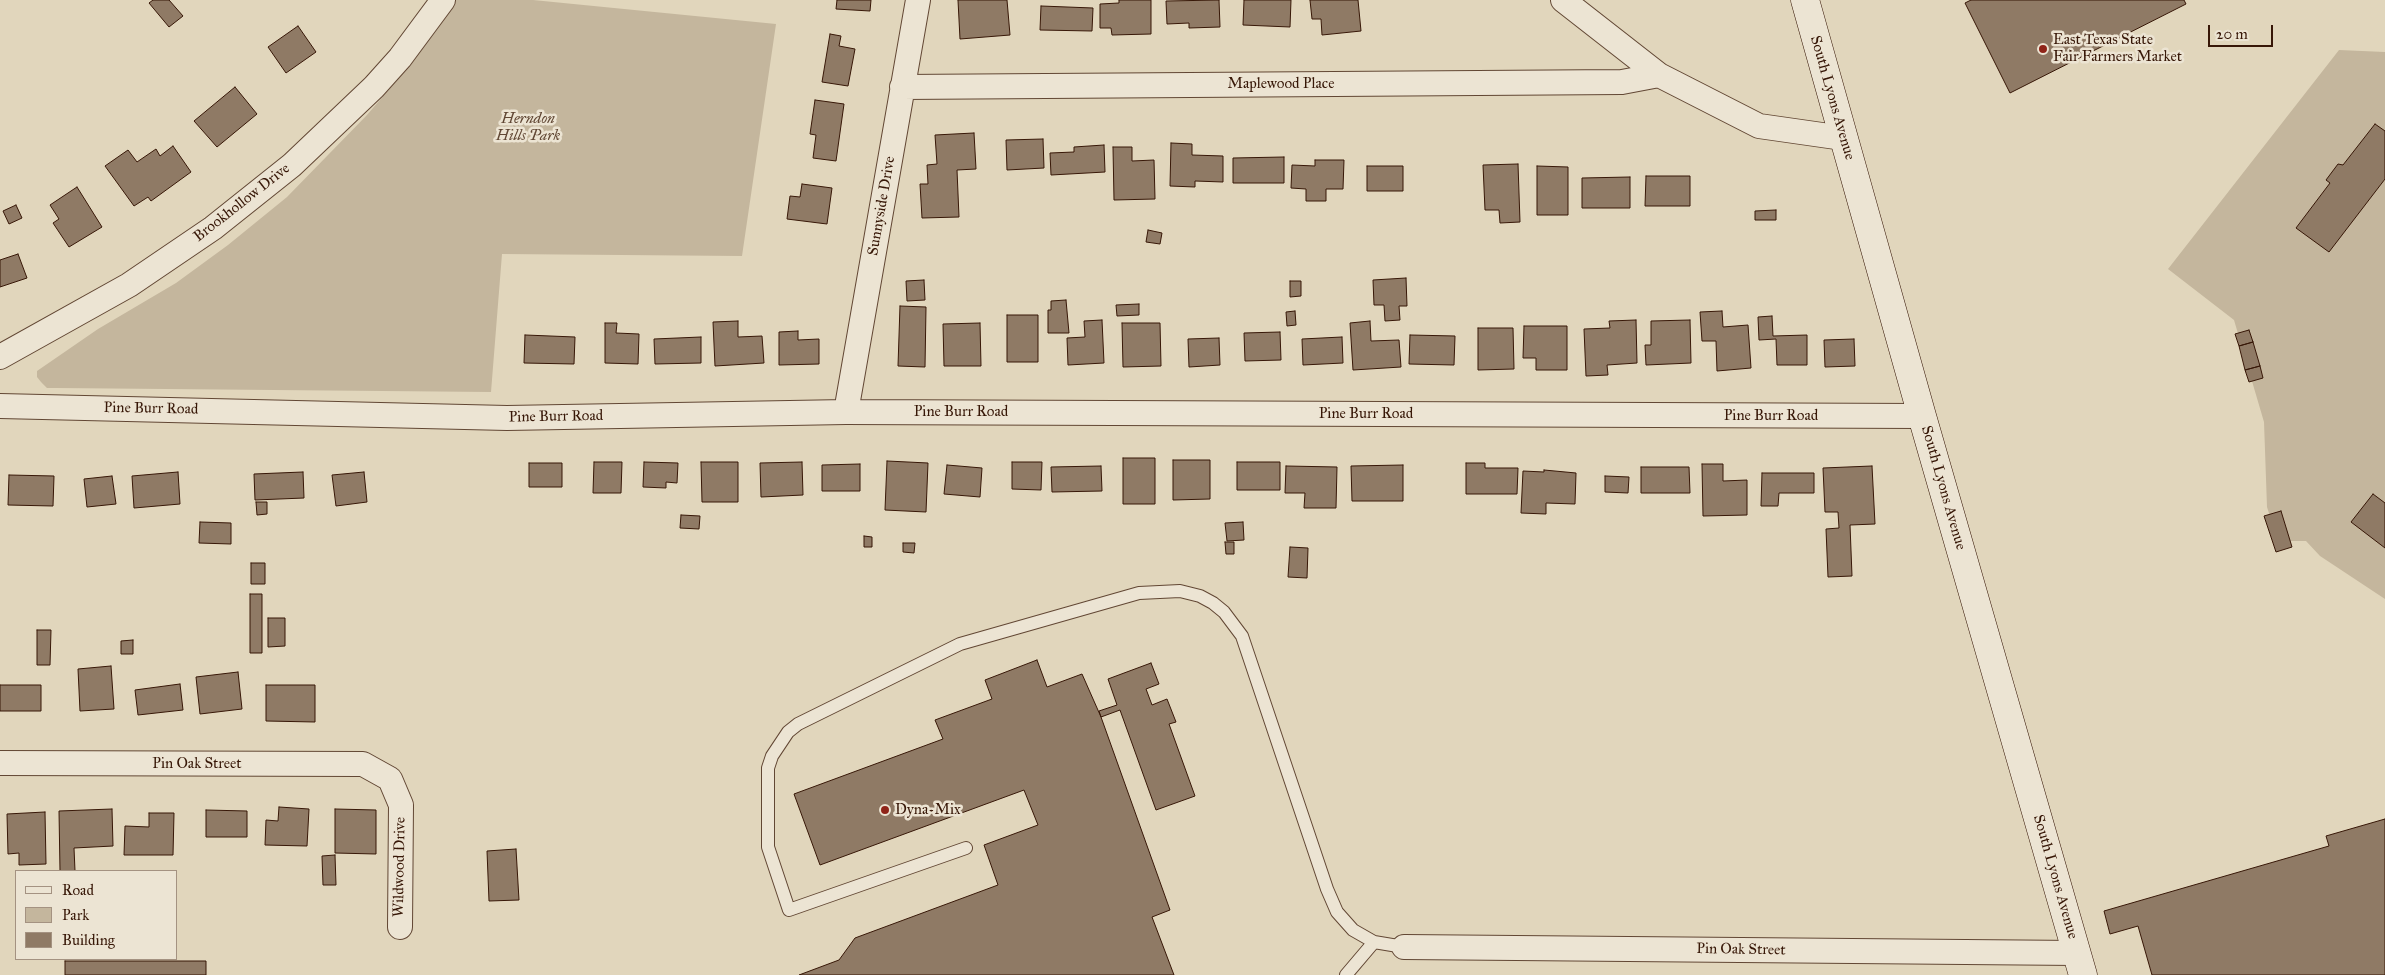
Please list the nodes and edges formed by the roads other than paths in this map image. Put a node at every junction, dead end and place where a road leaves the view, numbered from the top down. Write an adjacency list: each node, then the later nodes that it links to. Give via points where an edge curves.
1 (443, 0): 8 (street, Brookhollow Drive, via 374,87 292,165 213,228 129,285)
2 (918, 0): 6 (street, Sunnyside Drive)
3 (1563, 0): 5 (street)
4 (1805, 0): 7 (street, South Lyons Avenue)
5 (1659, 76): 6 (street, Maplewood Place, via 1622,82); 7 (street, via 1759,126)
6 (902, 87): 10 (street, Sunnyside Drive)
7 (1843, 138): 11 (street, South Lyons Avenue)
8 (0, 357)
9 (0, 406): 10 (street, Pine Burr Road, via 507,418)
10 (846, 412): 11 (street, Pine Burr Road)
11 (1922, 416): 18 (street, South Lyons Avenue)
12 (0, 763): 13 (street, Pin Oak Street, via 364,764)
13 (390, 779): 15 (street, Wildwood Drive, via 401,805)
14 (966, 848): 16 (lane, via 789,910 768,847 768,768 772,756 788,732 798,724 960,644 1139,593 1180,591 1213,602 1242,636 1327,889 1337,912 1353,930)
15 (400, 927)
16 (1374, 942): 17 (lane); 19 (lane)
17 (1404, 947): 18 (street, Pin Oak Street)
18 (2080, 964)
19 (1346, 975)

